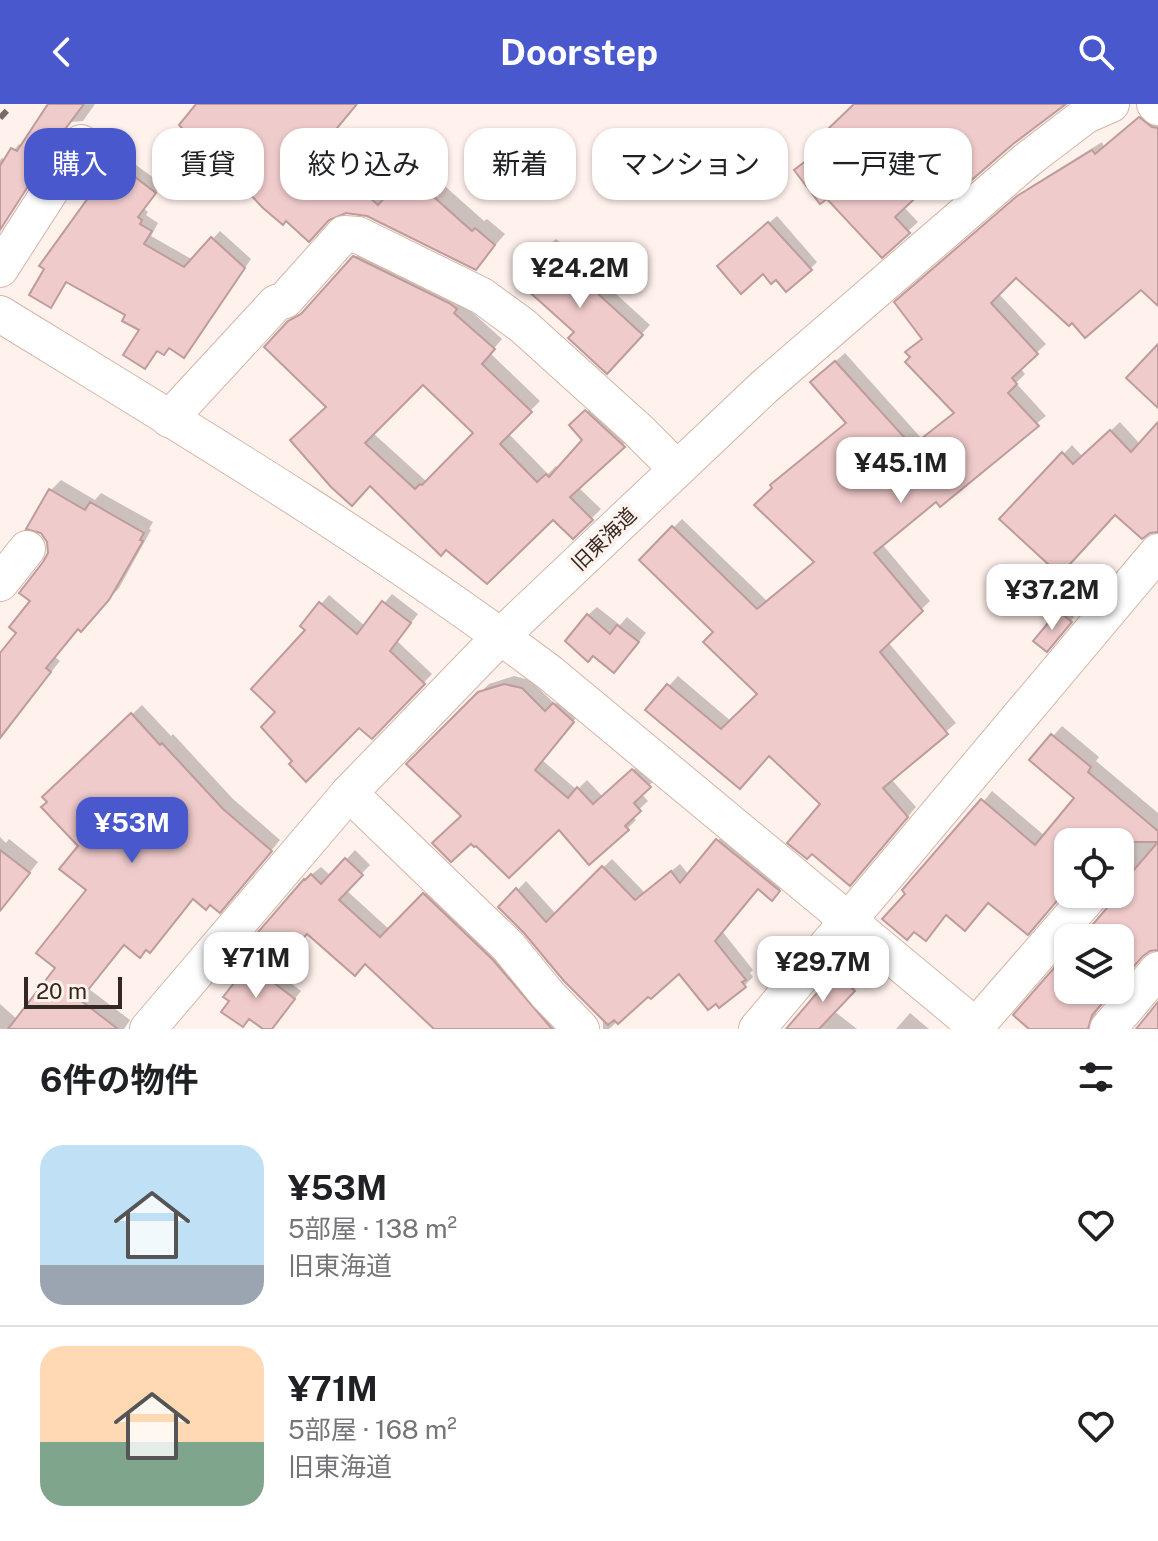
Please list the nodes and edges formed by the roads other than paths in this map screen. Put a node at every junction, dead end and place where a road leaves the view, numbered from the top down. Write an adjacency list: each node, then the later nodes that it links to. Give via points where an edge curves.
1 (1111, 104): 6 (street, 旧東海道, via 1086,115 1027,160)
2 (44, 200): 3 (street)
3 (0, 269)
4 (0, 314): 5 (street)
5 (169, 419): 6 (street, via 344,234 358,235 492,304); 10 (street, via 249,466)
6 (677, 469): 10 (street, 旧東海道)
7 (27, 549): 9 (street)
8 (1158, 552): 13 (street)
9 (0, 583)
10 (501, 636): 11 (street, 旧東海道); 13 (street)
11 (349, 793): 16 (street, 旧東海道); 17 (street, via 508,946)
12 (1079, 908): 15 (street)
13 (849, 921): 15 (street); 18 (street)
14 (1158, 970): 19 (street)
15 (977, 1028)
16 (148, 1029)
17 (581, 1029)
18 (757, 1029)
19 (1108, 1029)

